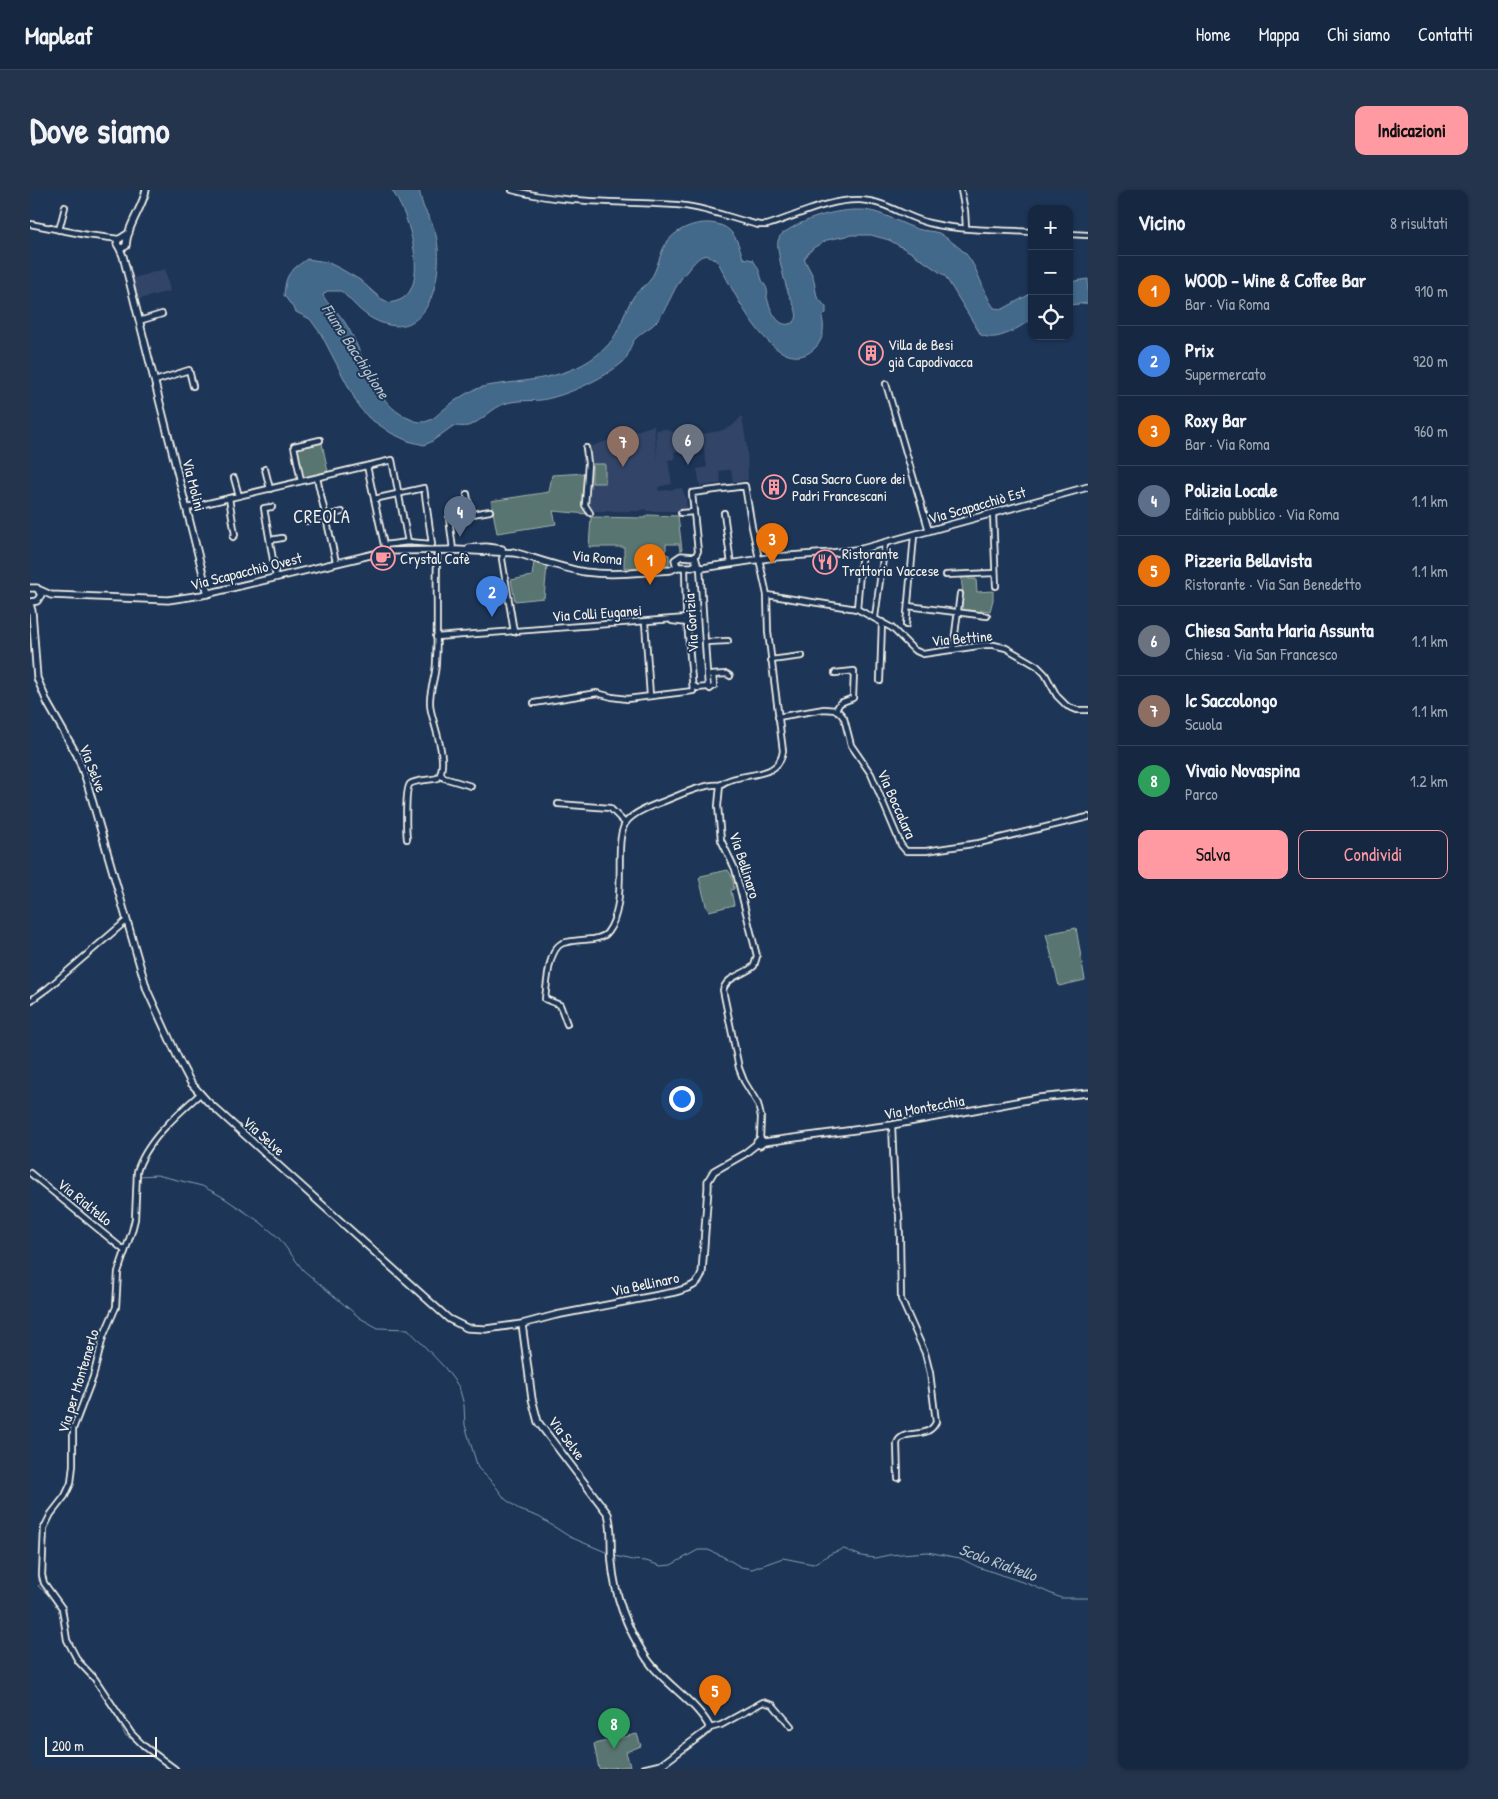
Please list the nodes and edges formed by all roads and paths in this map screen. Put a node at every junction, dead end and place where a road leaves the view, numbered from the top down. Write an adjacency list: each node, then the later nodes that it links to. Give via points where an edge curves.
1 (146, 190): 11 (street, via 129,232)
2 (512, 190): 6 (street, via 571,199 678,205 759,225 826,205 860,200 886,204 919,220)
3 (961, 190): 6 (street)
4 (66, 207): 7 (street)
5 (30, 224): 7 (street)
6 (966, 228): 8 (street)
7 (59, 230): 11 (street)
8 (1028, 232)
9 (1073, 234): 10 (street)
10 (1088, 235)
11 (121, 243): 13 (street, Via Molini)
12 (162, 314): 13 (street)
13 (139, 321): 14 (street, Via Molini)
14 (155, 381): 16 (street, via 189,370); 32 (street, Via Molini)
15 (886, 384): 43 (street)
16 (193, 386)
17 (320, 440): 23 (street, via 294,446)
18 (586, 448): 36 (street, via 585,505)
19 (366, 466): 22 (street); 26 (street, via 392,460); 30 (street)
20 (265, 469): 25 (street)
21 (234, 478): 28 (street)
22 (317, 478): 23 (street); 41 (street)
23 (302, 481): 25 (street)
24 (1088, 487): 40 (street, Via Scapacchiò Est)
25 (270, 489): 28 (street)
26 (399, 494): 30 (street); 48 (street); 51 (street, via 424,488 433,543)
27 (467, 494): 39 (street)
28 (239, 496): 29 (street)
29 (229, 498): 32 (street); 45 (street)
30 (374, 499): 50 (street, via 384,545)
31 (272, 507): 47 (street, via 264,508)
32 (186, 508): 71 (street, Via Molini)
33 (490, 511): 39 (street)
34 (342, 512): 41 (street)
35 (694, 512): 37 (street); 58 (street, via 698,551); 59 (street, via 692,494 745,486)
36 (590, 513)
37 (681, 513)
38 (724, 513): 61 (street)
39 (470, 514): 55 (street, via 449,518)
40 (993, 514): 43 (street, Via Scapacchiò Est); 65 (street)
41 (325, 516): 42 (street); 60 (street)
42 (307, 521)
43 (929, 531): 44 (street, Via Scapacchiò Est)
44 (914, 536): 49 (street, Via Scapacchiò Est); 77 (street)
45 (233, 537)
46 (282, 538): 47 (street)
47 (270, 540): 67 (street)
48 (408, 542): 50 (street); 51 (street)
49 (885, 544): 52 (street, Via Scapacchiò Est); 83 (street)
50 (396, 546): 51 (street, Via Scapacchiò Ovest); 60 (street, Via Scapacchiò Ovest)
51 (422, 547): 53 (street, Via Scapacchiò Ovest)
52 (862, 549): 59 (street); 78 (street)
53 (437, 550): 54 (street, Via Scapacchiò Ovest); 91 (street)
54 (445, 550): 55 (street, Via Roma)
55 (455, 550): 56 (street, Via Roma); 57 (street, Via Roma, via 486,547)
56 (504, 552): 57 (street, Via Roma); 90 (street, via 502,559)
57 (516, 553): 62 (street, Via Roma, via 589,572 671,570)
58 (695, 557): 62 (street, via 677,557); 63 (street)
59 (759, 559): 61 (street); 74 (street)
60 (336, 562): 67 (street, Via Scapacchiò Ovest)
61 (731, 564): 63 (street)
62 (677, 567): 64 (street)
63 (698, 567): 64 (street); 93 (street, Via Gorizia)
64 (685, 569): 79 (street)
65 (995, 572): 66 (street); 68 (street)
66 (946, 576)
67 (276, 577): 71 (street, Via Scapacchiò Ovest)
68 (996, 586)
69 (30, 588): 70 (street, Via Scapacchiò Ovest)
70 (40, 590): 73 (street, Via Scapacchiò Ovest); 75 (street)
71 (208, 594): 73 (street, Via Scapacchiò Ovest, via 168,600)
72 (960, 594): 81 (street)
73 (51, 595): 75 (street, Via Scapacchiò Ovest)
74 (767, 595): 78 (street, Via Bettine); 96 (street)
75 (38, 600): 76 (street, Via Scapacchiò Ovest); 80 (street)
76 (30, 603): 80 (street, Via Selve)
77 (908, 606): 81 (street); 89 (street)
78 (858, 609): 83 (street, Via Bettine)
79 (686, 610): 84 (street); 85 (street)
80 (32, 611): 116 (street, Via Selve, via 37,678 86,779)
81 (958, 612): 82 (street); 94 (street)
82 (986, 616)
83 (875, 617): 88 (street, Via Bettine)
84 (681, 618): 85 (street, Via Colli Euganei); 86 (street, Via Colli Euganei)
85 (687, 620): 86 (street); 102 (street)
86 (668, 621): 87 (street, Via Colli Euganei)
87 (646, 622): 90 (street, Via Colli Euganei); 104 (street)
88 (882, 622): 94 (street, Via Bettine, via 920,653); 101 (street)
89 (906, 625)
90 (514, 632): 91 (street, Via Colli Euganei)
91 (436, 637): 109 (street, via 436,668 430,697)
92 (728, 641): 93 (street)
93 (705, 642): 99 (street, Via Gorizia)
94 (953, 650): 107 (street, Via Bettine, via 985,645 1006,648 1042,670 1057,696 1067,706)
95 (802, 656): 96 (street)
96 (771, 660): 108 (street)
97 (835, 673): 106 (street, via 854,672 853,698 840,703)
98 (713, 675): 99 (street); 100 (street); 103 (street, via 714,688)
99 (707, 676): 103 (street, Via Gorizia)
100 (730, 676)
101 (880, 680)
102 (694, 686): 103 (street); 104 (street, via 690,693)
103 (708, 686)
104 (650, 696): 105 (street, via 627,699 596,693)
105 (534, 703)
106 (836, 710): 108 (street); 113 (street, Via Boccalara, via 844,718 850,745 871,774 906,852 979,843)
107 (1088, 710)
108 (778, 717): 110 (street, via 782,751 776,768 733,778)
109 (441, 774): 111 (street, via 444,778); 115 (street, via 433,780 412,782 408,787)
110 (720, 785): 114 (street, via 713,784 675,797 638,812); 122 (street, Via Bellinaro, via 721,840 735,869 757,956 754,966 730,979 724,986 723,995 738,1068 758,1104)
111 (472, 786)
112 (558, 804): 114 (street, via 610,808)
113 (1088, 817)
114 (625, 823): 118 (street, via 620,848 619,903 607,934 594,939 564,942 553,952 545,999 560,1006)
115 (407, 839)
116 (126, 921): 117 (street); 120 (street, Via Selve, via 153,1005 191,1083)
117 (30, 1001)
118 (567, 1024)
119 (1088, 1093): 121 (street, Via Montecchia, via 1038,1098)
120 (200, 1094): 124 (street, Via per Montemerlo, via 154,1140 143,1156 137,1172 134,1225); 125 (street, Via Selve, via 449,1319 475,1329)
121 (892, 1126): 122 (street, Via Montecchia, via 775,1142); 126 (street, via 901,1299 925,1353 936,1422 928,1432 899,1439)
122 (761, 1141): 125 (street, Via Bellinaro, via 710,1176 703,1266 697,1284 675,1292)
123 (30, 1173): 124 (street, Via Rialtello)
124 (125, 1251): 130 (street, Via per Montemerlo, via 117,1278 116,1308 103,1337 94,1377 73,1429 72,1483 46,1521 42,1576 62,1608 66,1634 78,1661 131,1733)
125 (522, 1324): 128 (street, Via Selve, via 535,1414 542,1428 605,1508 611,1525 613,1574 619,1602 634,1637 652,1666)
126 (898, 1478)
127 (791, 1726): 128 (street, via 773,1705 763,1702)
128 (710, 1728): 129 (street)
129 (662, 1767): 131 (street)
130 (175, 1769)
131 (644, 1769)

